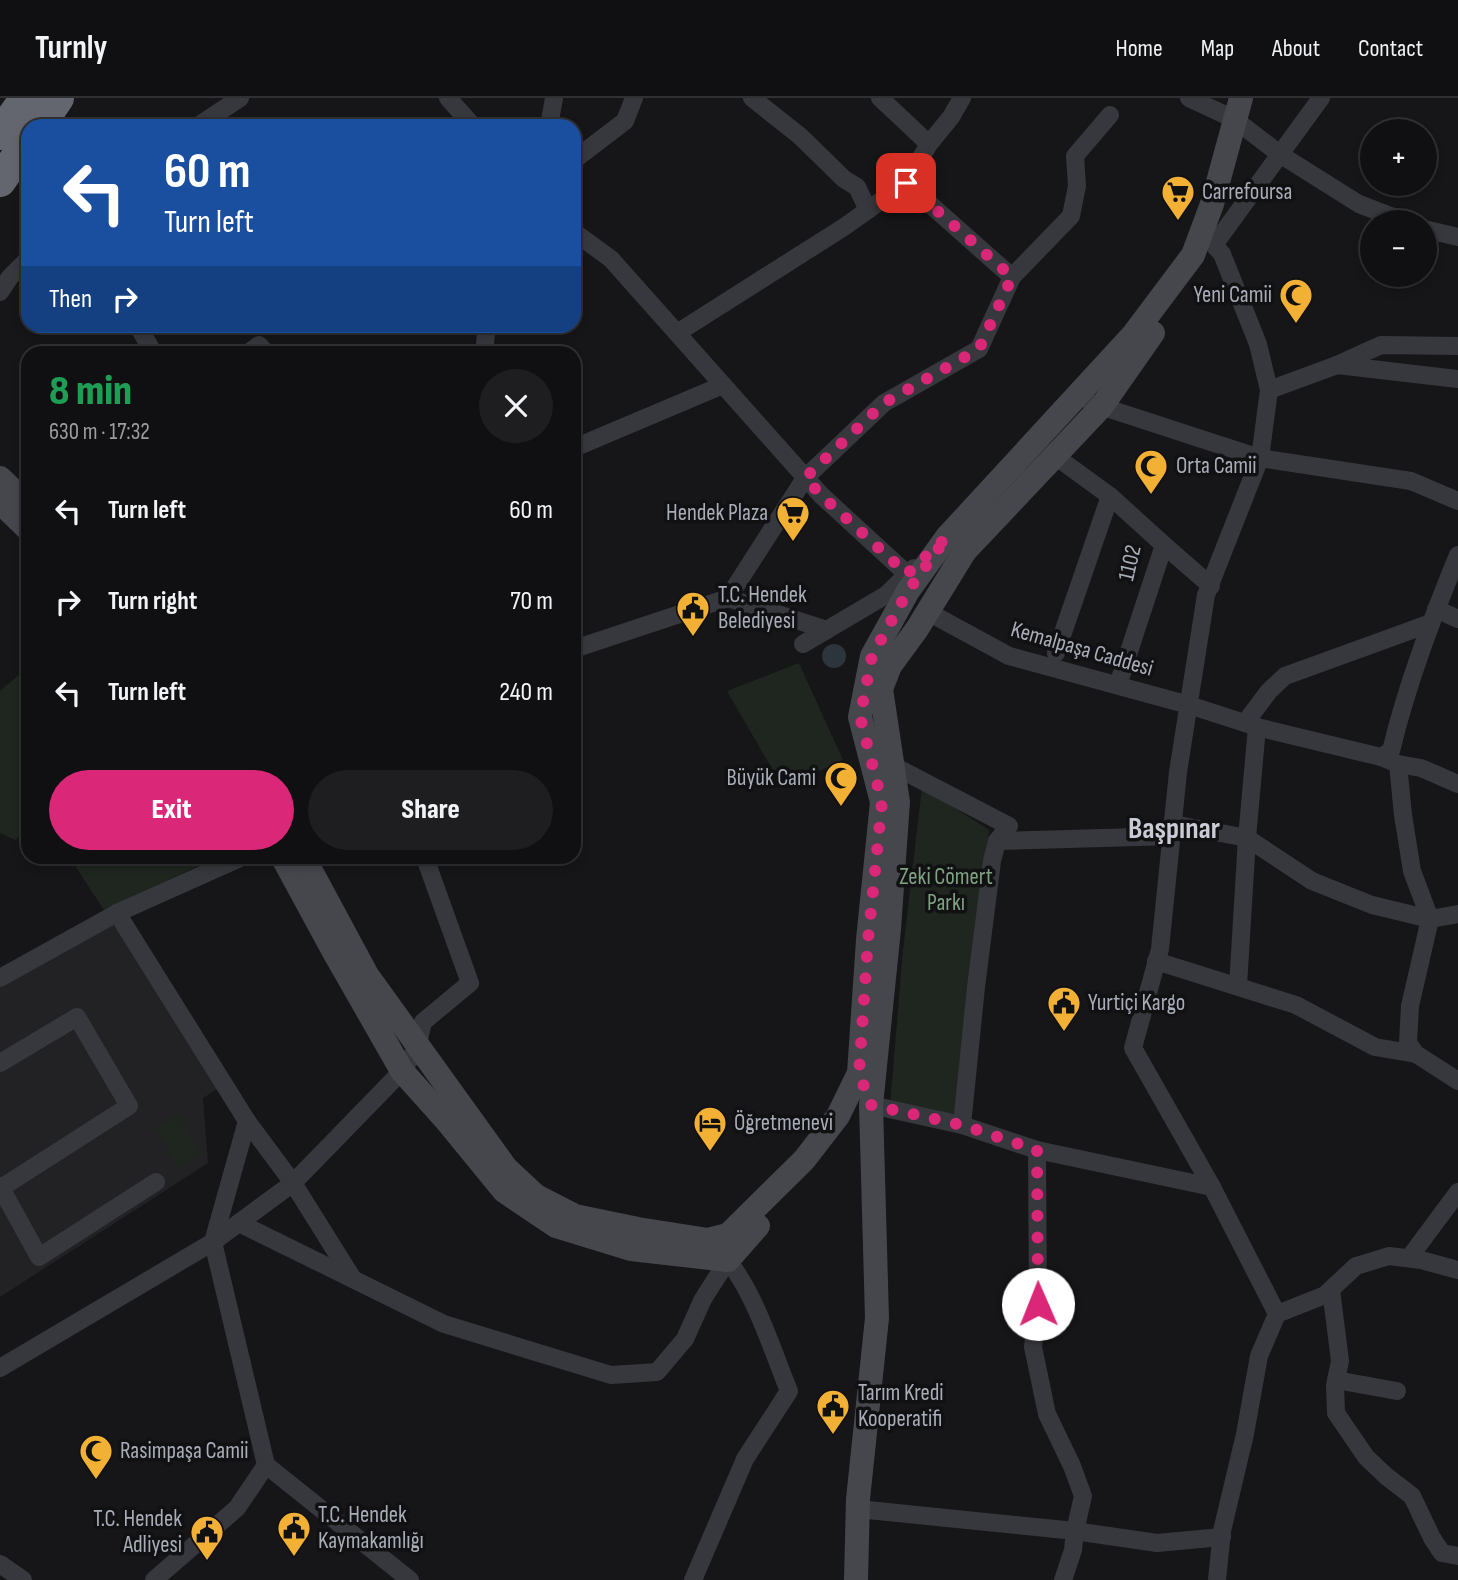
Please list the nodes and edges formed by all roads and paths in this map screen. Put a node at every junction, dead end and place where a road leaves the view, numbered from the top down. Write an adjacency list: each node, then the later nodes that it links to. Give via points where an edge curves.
1 (26, 98): 18 (highway)
2 (58, 98): 14 (highway)
3 (240, 98): 15 (street)
4 (448, 98): 16 (street)
5 (554, 98): 17 (street)
6 (634, 98): 21 (street, via 625,121)
7 (752, 98): 25 (street, via 857,187)
8 (880, 98): 19 (street)
9 (962, 98): 19 (street)
10 (1189, 98): 12 (street)
11 (1321, 98): 22 (street)
12 (1237, 108): 22 (street); 30 (main road)
13 (1110, 115): 32 (street, via 1075,156 1077,186 1071,216)
14 (43, 119)
15 (208, 119)
16 (467, 119)
17 (550, 119)
18 (0, 134)
19 (929, 144): 24 (street)
20 (21, 151): 23 (highway)
21 (581, 155)
22 (1281, 155): 26 (street); 30 (street)
23 (0, 181)
24 (906, 183): 25 (street); 32 (street)
25 (868, 210): 34 (street)
26 (1375, 210)
27 (1437, 232): 29 (street)
28 (581, 237): 34 (street, via 611,259)
29 (1458, 237)
30 (1203, 250): 39 (street, via 1222,254 1258,344); 40 (main road); 41 (main road)
31 (21, 266): 33 (street)
32 (1012, 277): 46 (street, via 979,349 884,403)
33 (0, 292)
34 (677, 333): 38 (street)
35 (1458, 346): 36 (street, via 1381,345)
36 (1337, 365): 37 (street); 39 (street)
37 (1458, 379)
38 (723, 385): 42 (street); 46 (street)
39 (1269, 390): 44 (street)
40 (1077, 398): 41 (street); 52 (main road)
41 (1102, 406): 43 (main road); 44 (street)
42 (581, 445)
43 (1055, 456): 47 (street, 1102); 58 (main road, via 965,551)
44 (1260, 458): 49 (street, via 1411,481); 56 (street)
45 (0, 478): 48 (main road)
46 (805, 478): 55 (street); 57 (street)
47 (1110, 496): 53 (street, 1102); 64 (street)
48 (21, 498)
49 (1458, 501)
50 (0, 502): 51 (main road)
51 (21, 522)
52 (947, 537): 55 (street); 89 (main road, via 908,591 872,656 860,717 882,802)
53 (1164, 545): 56 (street); 65 (street, 1102)
54 (1458, 555): 59 (street)
55 (907, 574): 61 (street, via 886,595)
56 (1211, 586): 66 (street)
57 (729, 598): 61 (street); 63 (street)
58 (928, 612): 65 (street, Kemalpaşa Caddesi, via 1009,656); 69 (main road, via 890,666 881,689)
59 (1434, 616): 60 (street); 67 (street, via 1285,676 1269,691); 68 (street, via 1391,751)
60 (1458, 619)
61 (827, 630): 62 (street)
62 (803, 644)
63 (581, 647)
64 (1056, 653)
65 (1118, 685): 66 (street, Kemalpaşa Caddesi)
66 (1189, 705): 67 (street, Kemalpaşa Caddesi); 72 (street)
67 (1251, 725): 68 (street, Kemalpaşa Caddesi); 73 (street)
68 (1381, 757): 70 (street, Kemalpaşa Caddesi)
69 (891, 759): 74 (street, via 1009,826); 91 (main road, via 898,802)
70 (1398, 764): 71 (street, Kemalpaşa Caddesi, via 1422,768); 81 (street, via 1412,871)
71 (1458, 784)
72 (1172, 830): 73 (street); 74 (street); 82 (street)
73 (1247, 838): 81 (street, via 1312,881 1372,905); 84 (street)
74 (997, 841): 93 (street)
75 (227, 864): 79 (street)
76 (286, 864): 88 (main road)
77 (307, 864): 85 (main road, via 367,975)
78 (427, 864): 85 (street, via 470,983 424,1022)
79 (117, 914): 83 (street); 92 (street)
80 (1458, 914): 81 (street)
81 (1430, 919): 86 (street, via 1410,1006 1408,1043)
82 (1156, 961): 84 (street); 98 (street, via 1133,1048)
83 (0, 978)
84 (1238, 986): 86 (street, via 1296,1005 1374,1047)
85 (417, 1048): 88 (street); 101 (main road, via 506,1168 536,1196 575,1216)
86 (1416, 1054): 90 (street)
87 (0, 1063): 97 (street, via 77,1017 130,1105)
88 (402, 1071): 96 (street); 104 (main road, via 505,1191 556,1226 631,1249)
89 (859, 1073): 91 (main road); 101 (main road, via 838,1116 804,1160 729,1235)
90 (1458, 1080)
91 (871, 1105): 93 (street); 104 (main road); 113 (main road, via 877,1318)
92 (247, 1122): 96 (street); 102 (street)
93 (962, 1125): 94 (street)
94 (1037, 1150): 98 (street); 114 (street, via 1038,1304 1033,1347 1047,1414 1083,1496)
95 (156, 1182): 97 (street, via 39,1257)
96 (293, 1183): 100 (street); 106 (street)
97 (0, 1187)
98 (1212, 1187): 108 (street)
99 (1458, 1192): 103 (street)
100 (239, 1223): 102 (street); 106 (street)
101 (708, 1240): 104 (street)
102 (213, 1242): 109 (street); 112 (street)
103 (1409, 1258): 105 (street); 107 (street, via 1389,1256 1356,1266)
104 (727, 1259): 106 (street, via 685,1339 657,1372 611,1375 444,1324); 121 (street, via 744,1286 789,1391 745,1459)
105 (1458, 1270)
106 (353, 1279)
107 (1331, 1290): 108 (street); 110 (street, via 1340,1361)
108 (1277, 1314): 115 (street, via 1259,1356)
109 (0, 1368)
110 (1336, 1380): 111 (street); 116 (street, via 1336,1413 1366,1457 1412,1496 1442,1553)
111 (1397, 1391)
112 (266, 1465): 119 (street, via 237,1508); 120 (street)
113 (858, 1509): 114 (street); 122 (main road)
114 (1075, 1531): 115 (street, via 1157,1543); 123 (street)
115 (1222, 1536): 124 (street)
116 (1458, 1556)
117 (0, 1564): 118 (street)
118 (23, 1580)
119 (155, 1580)
120 (410, 1580)
121 (693, 1580)
122 (856, 1580)
123 (1063, 1580)
124 (1217, 1580)

